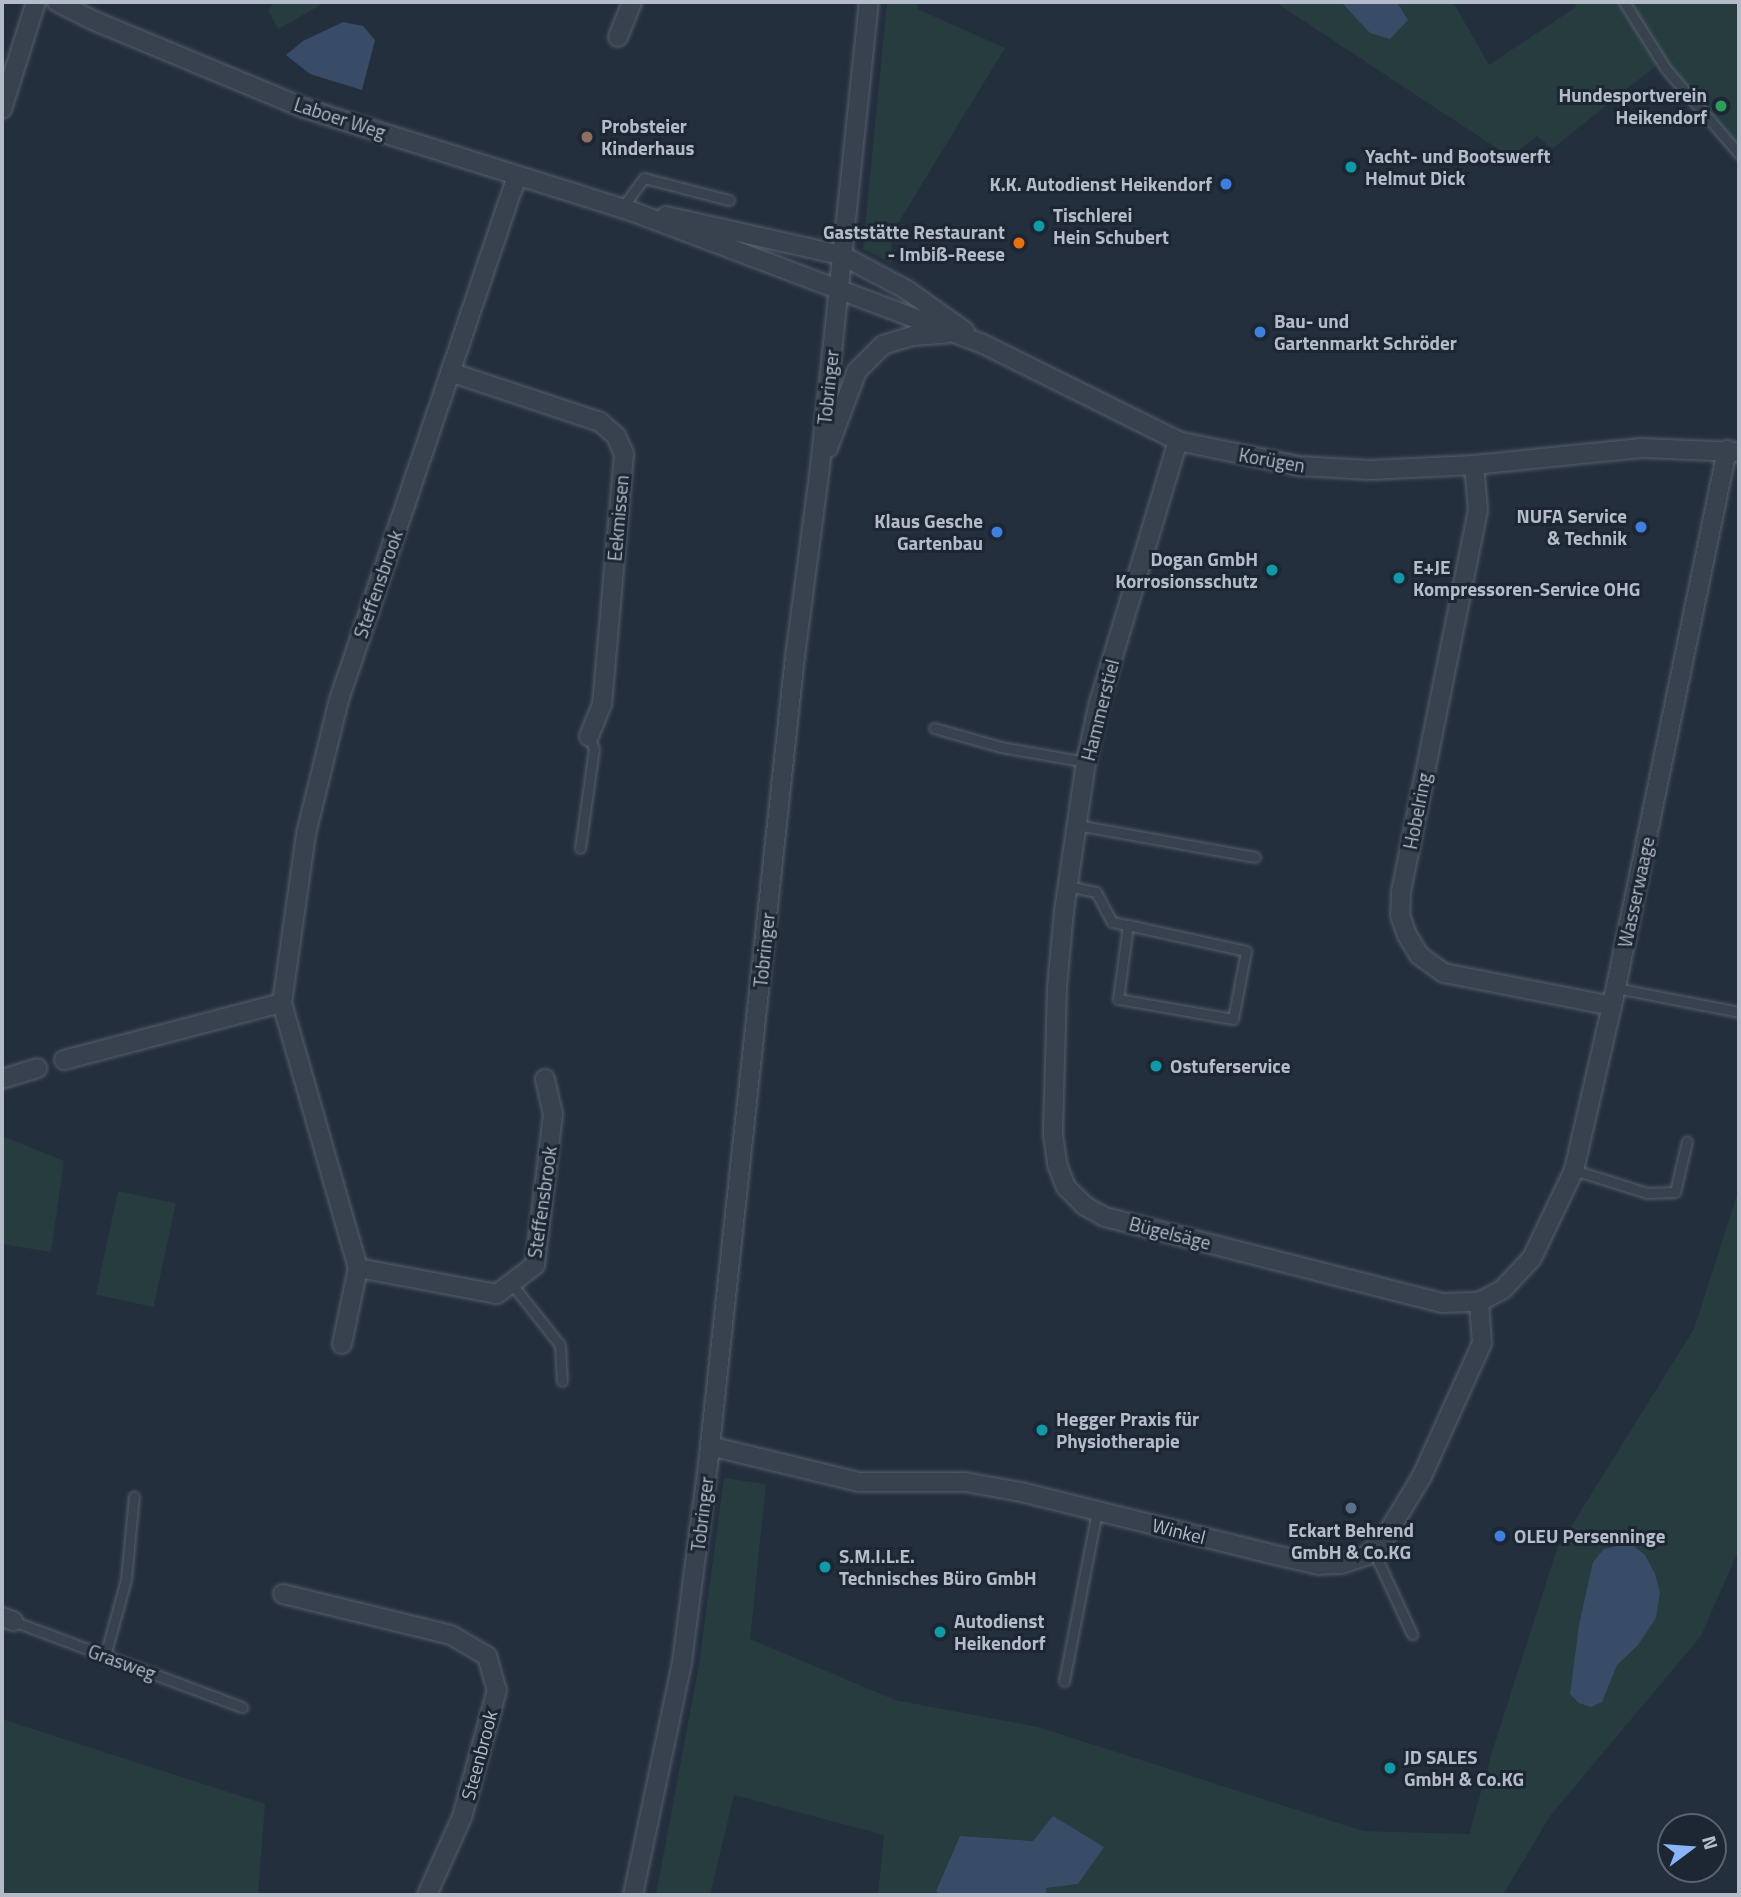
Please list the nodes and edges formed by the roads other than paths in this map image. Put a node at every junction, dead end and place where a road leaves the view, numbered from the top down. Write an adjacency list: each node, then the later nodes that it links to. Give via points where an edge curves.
1 (36, 2): 7 (street)
2 (57, 2): 9 (street, Laboer Weg, via 304,108)
3 (632, 2): 6 (street)
4 (869, 2): 12 (street, Tobringer)
5 (1624, 2): 8 (lane, via 1666,69)
6 (618, 37)
7 (2, 108)
8 (1739, 154)
9 (517, 176): 11 (street, Laboer Weg); 16 (street, Steffensbrook)
10 (729, 200): 11 (lane, via 644,178)
11 (626, 209): 12 (street, Laboer Weg); 13 (street, Laboer Weg)
12 (841, 255): 13 (street, Tobringer); 15 (street, Laboer Weg, via 907,290)
13 (839, 289): 14 (street, Korügen); 20 (street, Tobringer)
14 (951, 333): 15 (street, Korügen); 20 (street, via 913,336 883,345 858,371)
15 (983, 344): 17 (street, Korügen)
16 (450, 372): 22 (street, Eekmissen, via 600,422 616,436 624,454 602,704); 31 (street, Steffensbrook, via 339,700 306,834)
17 (1178, 441): 19 (street, Korügen, via 1298,466 1370,470); 23 (street, Hammerstiel, via 1099,702)
18 (1733, 451): 19 (street, Korügen, via 1641,448); 30 (street, Wasserwaage)
19 (1474, 465): 32 (street, Hobelring, via 1478,510 1400,915 1419,955 1444,972)
20 (820, 467): 45 (street, Tobringer)
21 (934, 728): 23 (lane, via 1001,747)
22 (589, 736): 25 (lane, via 594,749)
23 (1086, 762): 24 (street, Hammerstiel)
24 (1077, 825): 26 (lane); 27 (street, Hammerstiel)
25 (580, 848)
26 (1255, 858)
27 (1068, 886): 28 (lane, via 1096,892 1112,922); 29 (street, Hammerstiel)
28 (1128, 925): 28 (lane, via 1246,951 1233,1019 1118,999)
29 (1057, 988): 42 (street, Bügelsäge, via 1053,1134 1066,1186 1085,1206 1105,1217 1442,1303)
30 (1616, 988): 32 (street, Wasserwaage); 33 (lane)
31 (282, 1003): 34 (street); 40 (street, Steffensbrook)
32 (1612, 1006): 39 (street, Wasserwaage)
33 (1739, 1012)
34 (64, 1059)
35 (37, 1068): 36 (street)
36 (2, 1079)
37 (545, 1079): 41 (street, Steffensbrook, via 553,1114 536,1265)
38 (1687, 1141): 39 (lane, via 1675,1192 1647,1193)
39 (1574, 1170): 42 (street, Wasserwaage, via 1532,1258 1503,1289)
40 (358, 1268): 41 (street, Steffensbrook, via 496,1294); 43 (street, Steffensbrook)
41 (511, 1283): 44 (lane, via 560,1345)
42 (1479, 1302): 48 (street, Winkel, via 1482,1343 1422,1476)
43 (342, 1344)
44 (562, 1381)
45 (710, 1446): 47 (street, Winkel, via 859,1482 965,1482); 56 (street, Tobringer, via 682,1662)
46 (134, 1496): 52 (lane, via 126,1579)
47 (1097, 1511): 48 (street, Winkel, via 1319,1565 1341,1564); 53 (lane)
48 (1373, 1550): 51 (lane)
49 (283, 1594): 55 (street, Steenbrook, via 451,1635 487,1656 497,1690 462,1816)
50 (7, 1619): 52 (lane, Grasweg)
51 (1412, 1634)
52 (105, 1656): 54 (lane, Grasweg)
53 (1065, 1681)
54 (242, 1707)
55 (427, 1895)
56 (633, 1895)

